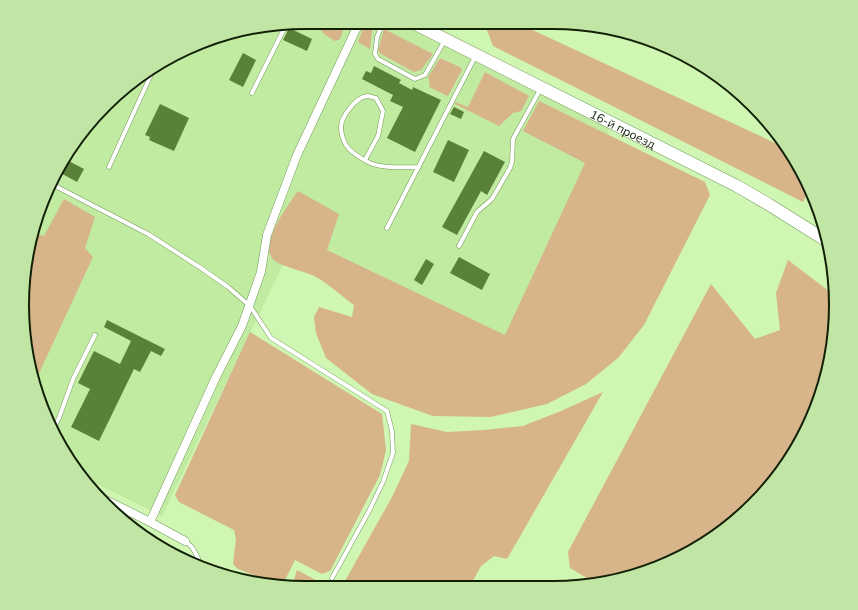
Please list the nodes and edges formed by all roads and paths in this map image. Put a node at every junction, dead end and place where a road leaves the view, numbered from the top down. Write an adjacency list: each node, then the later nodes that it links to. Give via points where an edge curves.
1 (356, 29): 17 (street, via 297,155 267,235 261,272)
2 (380, 29): 5 (lane, via 375,54 378,59 415,79 425,75)
3 (425, 29): 5 (street, 16-й проезд)
4 (283, 30): 9 (lane)
5 (445, 39): 6 (street, 16-й проезд)
6 (476, 55): 8 (street, 16-й проезд); 12 (lane)
7 (150, 77): 11 (lane)
8 (541, 87): 15 (street, 16-й проезд, via 737,186); 16 (lane, via 513,139 510,168 492,199 477,212)
9 (252, 93)
10 (365, 160): 10 (lane, via 346,145 341,126 344,116 356,101 367,96 376,98 383,111 378,136); 12 (lane, via 381,166)
11 (109, 167)
12 (419, 167): 14 (lane)
13 (56, 186): 17 (lane, via 148,234 228,287)
14 (387, 228)
15 (821, 237)
16 (459, 246)
17 (250, 306): 21 (street); 25 (lane, via 271,338 387,411 392,431 392,452 383,482)
18 (95, 335): 19 (lane, via 73,379)
19 (56, 424)
20 (114, 504): 21 (street)
21 (150, 522): 22 (street)
22 (185, 540): 23 (lane)
23 (197, 556): 24 (lane)
24 (199, 560)
25 (332, 578)

